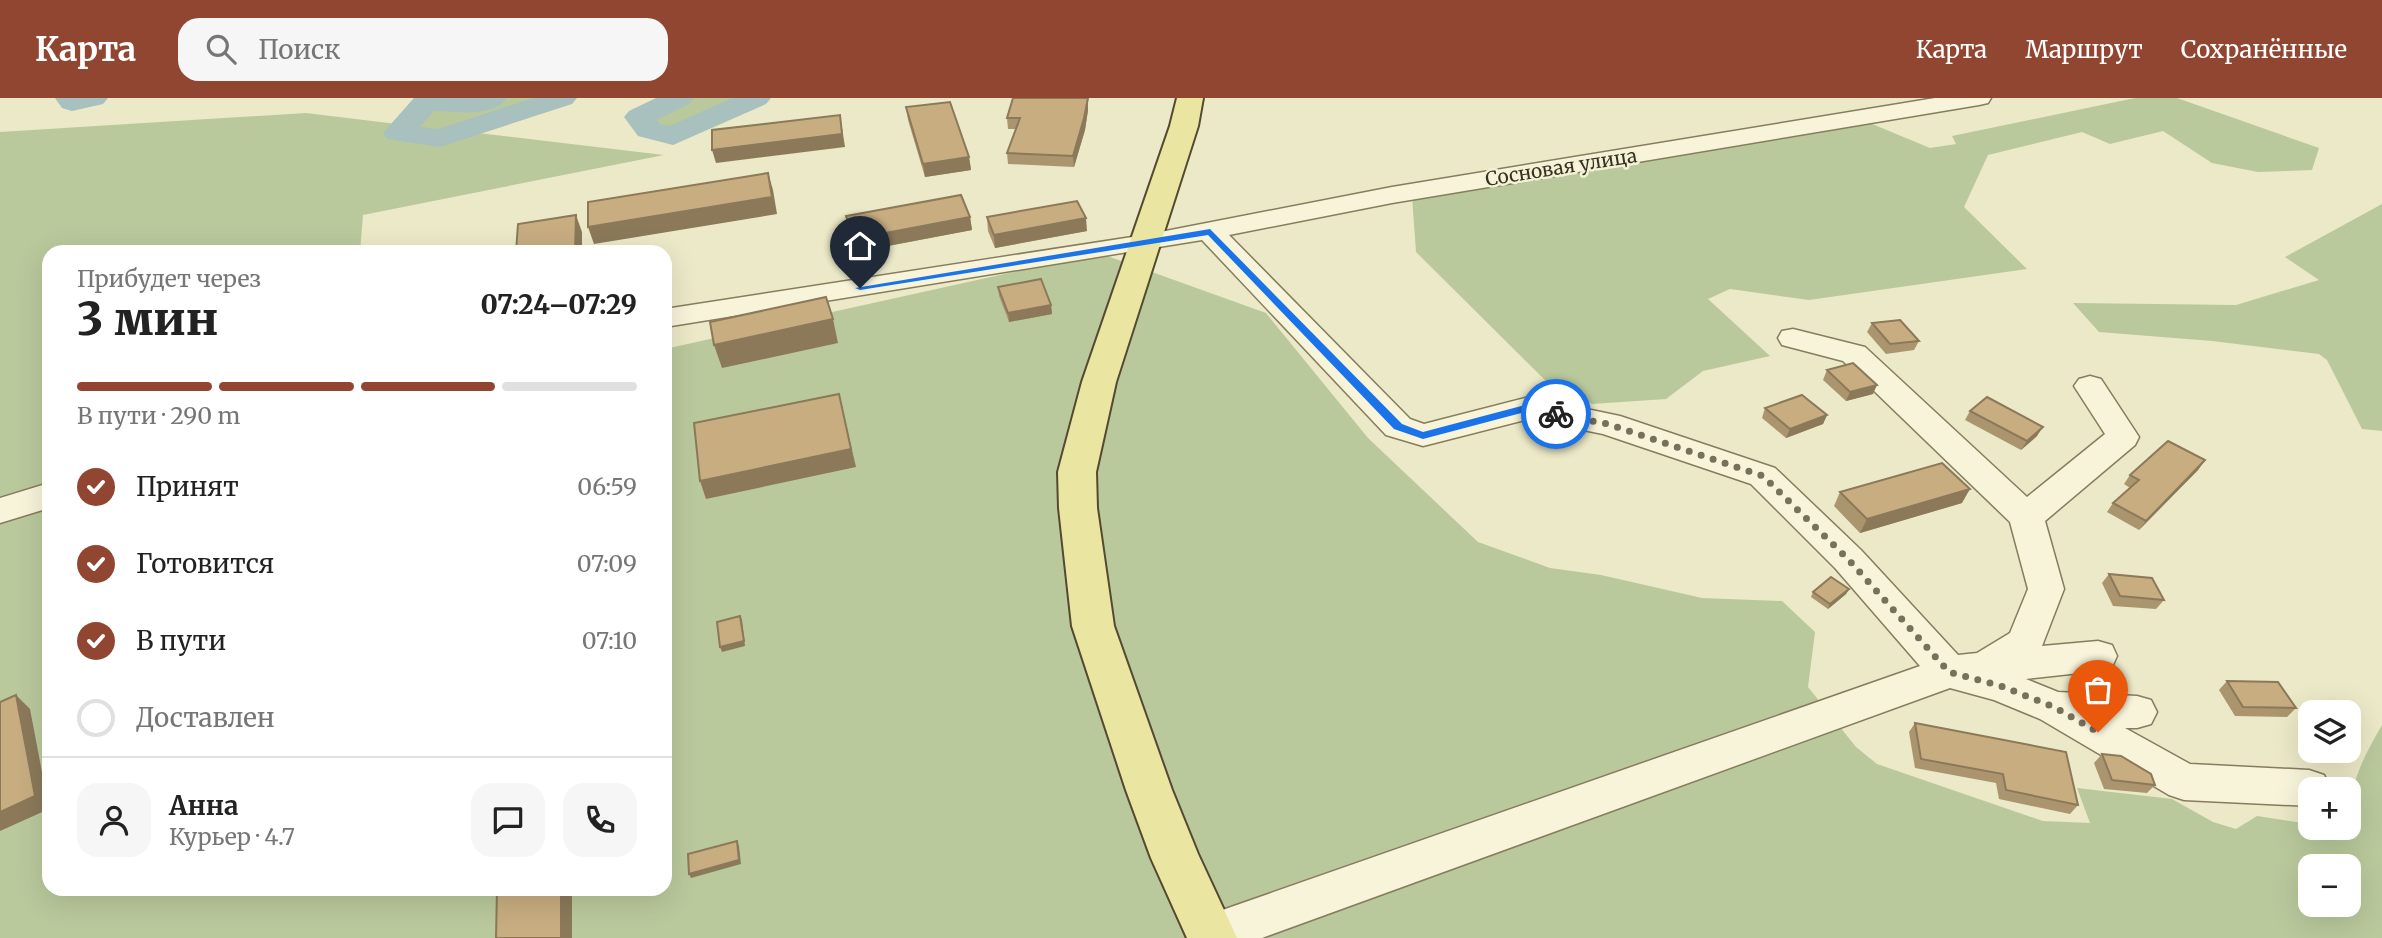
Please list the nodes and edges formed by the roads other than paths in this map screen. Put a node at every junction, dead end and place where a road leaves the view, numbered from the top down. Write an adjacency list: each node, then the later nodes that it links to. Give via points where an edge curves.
1 (1190, 98): 4 (main road)
2 (1979, 98): 3 (street, Сосновая улица, via 1392,195)
3 (1210, 232): 4 (street, Сосновая улица); 12 (street, via 1398,427 1423,435 1529,408 1608,424 1763,476)
4 (1145, 243): 5 (street, Сосновая улица, via 1101,239); 16 (main road, via 1099,382 1077,472 1080,533 1093,626 1175,858)
5 (672, 317)
6 (1793, 338): 10 (street, via 1854,354)
7 (2090, 386): 10 (street, via 2123,437)
8 (42, 497): 9 (street)
9 (0, 511)
10 (2026, 517): 12 (street, via 2046,589 2025,643)
11 (2098, 656): 12 (street)
12 (1967, 670): 13 (street); 16 (street)
13 (2054, 707): 14 (street); 15 (street, via 2185,782)
14 (2137, 712)
15 (2298, 787)
16 (1212, 937)

